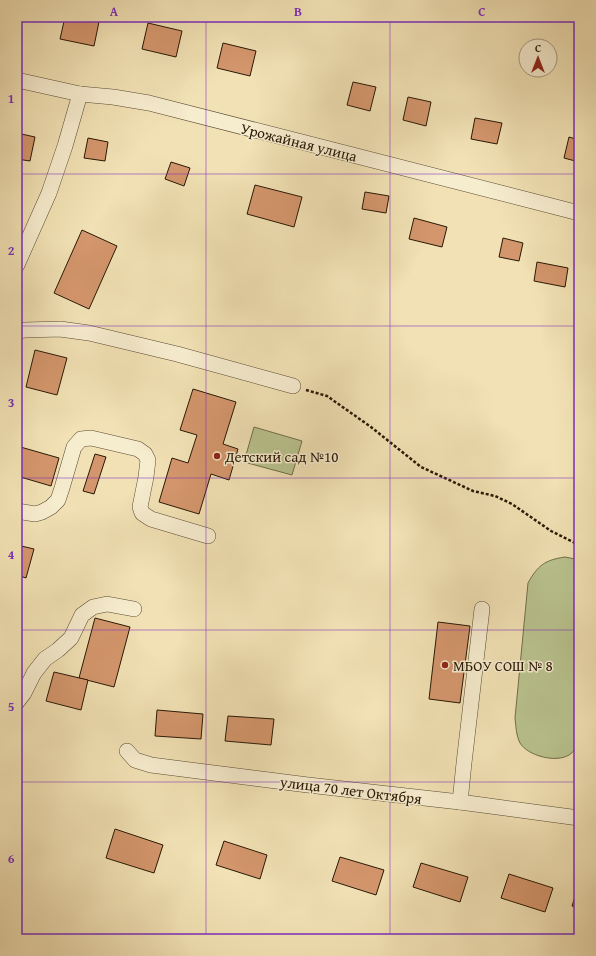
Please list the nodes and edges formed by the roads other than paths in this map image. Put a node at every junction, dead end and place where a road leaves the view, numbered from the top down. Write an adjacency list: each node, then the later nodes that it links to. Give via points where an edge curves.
1 (17, 80): 2 (street, Урожайная улица)
2 (80, 94): 3 (street, Урожайная улица, via 149,103); 4 (street, via 49,193)
3 (579, 213)
4 (17, 266)
5 (17, 331): 6 (street, via 60,330 89,333)
6 (293, 386)
7 (17, 510): 8 (street, via 35,514 51,507 58,500 74,447 81,439 91,438 138,449 144,454 148,460 140,507 142,514)
8 (208, 536)
9 (482, 609): 13 (street)
10 (134, 610): 11 (street, via 107,604 93,607 82,615 71,638 45,659)
11 (17, 702)
12 (127, 751): 13 (street, улица 70 лет Октября, via 135,760 151,765 308,786)
13 (460, 802): 14 (street, улица 70 лет Октября)
14 (579, 818)

